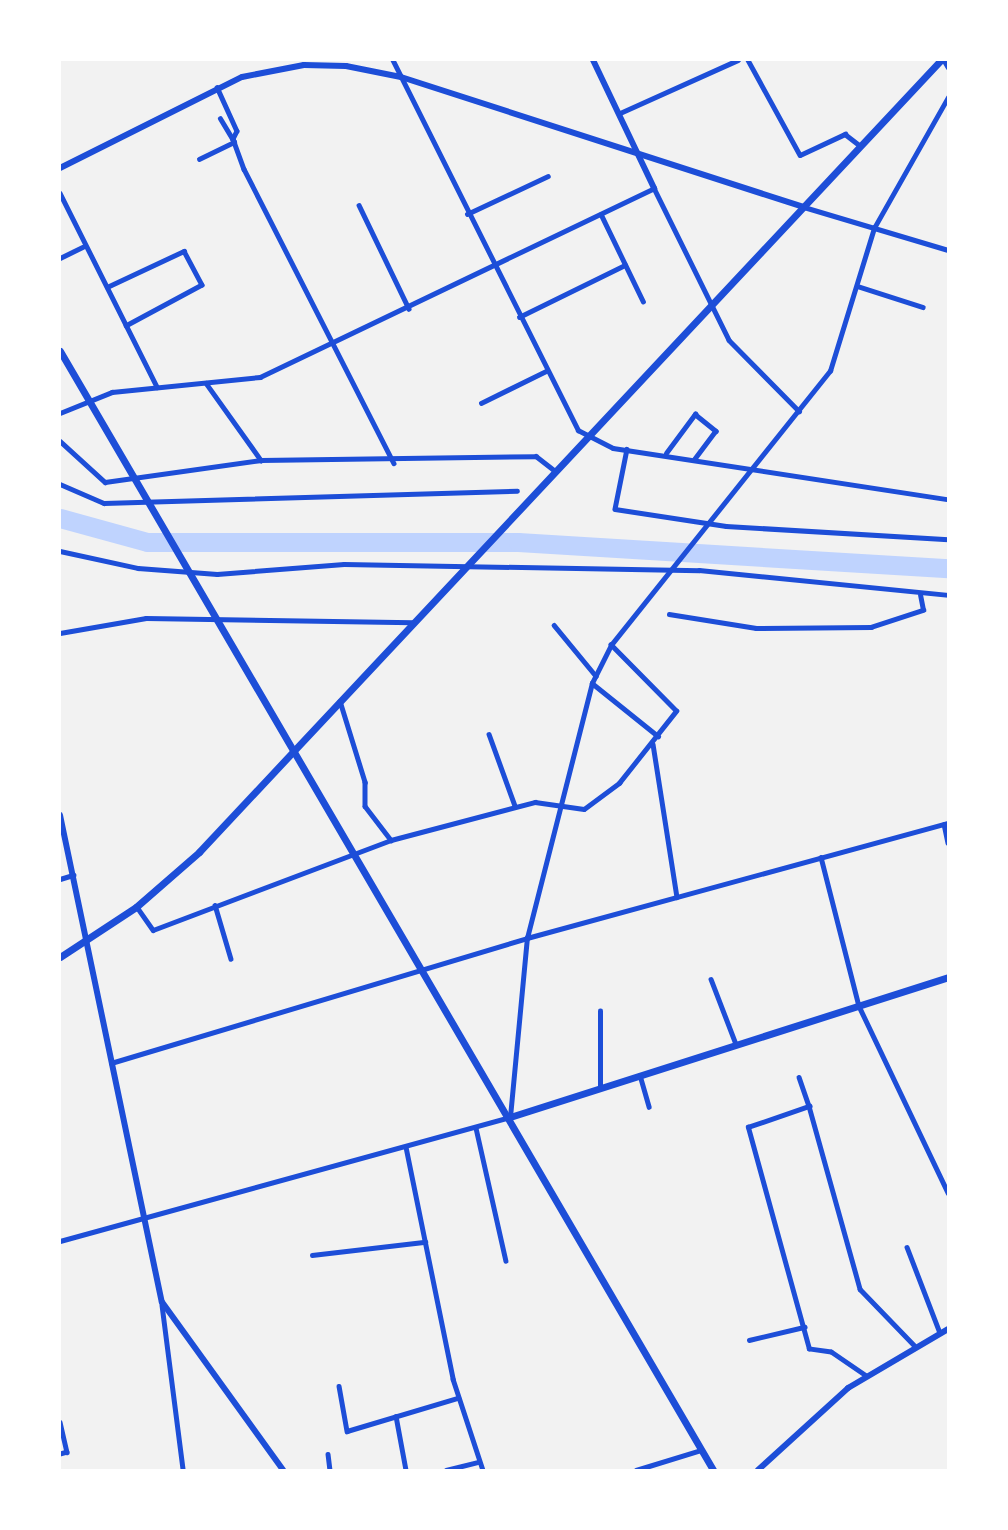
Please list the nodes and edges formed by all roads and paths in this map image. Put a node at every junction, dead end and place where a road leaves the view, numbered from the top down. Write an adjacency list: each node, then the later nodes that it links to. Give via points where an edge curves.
1 (393, 60): 8 (street)
2 (593, 60): 11 (street)
3 (738, 60): 11 (street)
4 (748, 60): 14 (street, via 800,155 845,134)
5 (942, 60): 7 (street); 14 (main road)
6 (289, 63): 8 (street); 9 (street)
7 (948, 68)
8 (401, 77): 15 (street); 23 (street)
9 (217, 87): 13 (street, via 237,131); 17 (street)
10 (948, 96): 25 (street)
11 (620, 113): 15 (street)
12 (220, 119): 13 (street)
13 (233, 142): 16 (street); 39 (street)
14 (859, 145): 22 (main road)
15 (638, 150): 19 (street); 22 (street)
16 (199, 159)
17 (60, 168)
18 (548, 176): 23 (street)
19 (654, 188): 24 (street); 34 (street)
20 (60, 193): 32 (street)
21 (359, 205): 36 (street)
22 (803, 207): 25 (street); 34 (main road)
23 (467, 214): 30 (street)
24 (601, 214): 29 (street); 30 (street)
25 (874, 228): 27 (street); 31 (street)
26 (83, 247): 28 (street)
27 (948, 250)
28 (60, 258)
29 (625, 265): 33 (street); 37 (street)
30 (493, 268): 36 (street); 37 (street)
31 (856, 286): 35 (street); 46 (street, via 830,371)
32 (107, 287): 38 (street); 38 (street, via 184,251 202,285)
33 (643, 301)
34 (712, 304): 46 (street, via 729,340); 48 (main road)
35 (923, 307)
36 (409, 309): 39 (street)
37 (519, 317): 41 (street)
38 (126, 326): 43 (street)
39 (333, 346): 42 (street, via 260,377); 54 (street)
40 (60, 351): 44 (main road)
41 (546, 371): 45 (street); 48 (street, via 572,424)
42 (206, 383): 43 (street); 53 (street)
43 (157, 387): 44 (street, via 112,392)
44 (88, 402): 47 (street); 57 (main road)
45 (481, 403)
46 (799, 411): 55 (street)
47 (60, 413)
48 (588, 436): 50 (street); 56 (main road)
49 (60, 442): 57 (street, via 92,476 106,482)
50 (627, 449): 51 (street); 62 (street, via 615,509)
51 (666, 454): 52 (street); 52 (street, via 695,414 716,431)
52 (695, 459): 55 (street)
53 (261, 460): 54 (street); 57 (street)
54 (394, 463): 56 (street, via 536,456)
55 (756, 470): 60 (street); 62 (street)
56 (555, 471): 70 (main road)
57 (130, 476): 61 (main road)
58 (60, 484): 61 (street, via 88,500)
59 (517, 491): 61 (street)
60 (948, 499)
61 (145, 502): 69 (main road)
62 (712, 522): 63 (street); 65 (street)
63 (948, 539)
64 (60, 551): 65 (street, via 138,568 217,575 344,564)
65 (669, 570): 66 (street); 73 (street)
66 (920, 595): 67 (street); 68 (street, via 923,610 871,628 756,628)
67 (948, 595)
68 (669, 614)
69 (212, 618): 70 (street); 72 (street, via 146,618); 80 (main road)
70 (413, 622): 76 (main road)
71 (554, 625): 74 (street)
72 (60, 633)
73 (611, 645): 74 (street); 78 (street, via 676,711)
74 (596, 676): 75 (street)
75 (592, 682): 78 (street); 82 (street)
76 (340, 701): 80 (main road); 85 (street, via 365,782 365,806)
77 (489, 734): 81 (street)
78 (658, 736): 79 (street)
79 (652, 744): 82 (street, via 584,810); 91 (street)
80 (292, 751): 87 (main road); 93 (main road, via 199,852)
81 (515, 806): 82 (street, via 540,802); 85 (street)
82 (559, 807): 94 (street)
83 (60, 818): 89 (street)
84 (946, 824): 86 (street); 88 (street)
85 (391, 840): 87 (street)
86 (948, 843)
87 (358, 854): 92 (street); 98 (main road)
88 (821, 857): 91 (street); 101 (street)
89 (74, 874): 90 (street); 95 (street)
90 (60, 879)
91 (677, 897): 94 (street)
92 (215, 905): 93 (street, via 153,930); 97 (street)
93 (136, 906): 95 (main road)
94 (527, 938): 98 (street); 110 (street)
95 (89, 941): 96 (main road); 104 (street)
96 (60, 957)
97 (231, 959)
98 (425, 969): 104 (street); 110 (main road)
99 (948, 977): 101 (main road)
100 (711, 979): 103 (street)
101 (859, 1006): 103 (main road); 113 (street)
102 (600, 1011): 107 (street)
103 (736, 1044): 105 (main road)
104 (110, 1063): 114 (street)
105 (640, 1075): 107 (main road); 109 (street)
106 (799, 1077): 108 (street)
107 (600, 1088): 110 (main road)
108 (808, 1106): 121 (street, via 748,1127); 125 (street, via 860,1289)
109 (649, 1107)
110 (510, 1117): 111 (street); 131 (main road)
111 (476, 1128): 112 (street); 119 (street)
112 (406, 1147): 114 (street); 116 (street)
113 (948, 1194)
114 (141, 1219): 115 (street); 120 (street)
115 (60, 1241)
116 (425, 1242): 118 (street); 128 (street)
117 (907, 1247): 123 (street)
118 (312, 1255)
119 (506, 1261)
120 (162, 1302): 135 (street); 136 (street)
121 (804, 1326): 124 (street); 126 (street, via 810,1349 831,1352)
122 (948, 1329): 123 (street)
123 (940, 1333): 125 (street)
124 (749, 1340)
125 (914, 1345): 126 (street)
126 (866, 1376): 143 (street)
127 (339, 1386): 129 (street, via 347,1431)
128 (458, 1398): 129 (street); 134 (street)
129 (396, 1416): 138 (street)
130 (60, 1422): 132 (street, via 67,1452)
131 (701, 1450): 141 (street); 142 (main road)
132 (60, 1454)
133 (328, 1454): 137 (street)
134 (478, 1462): 139 (street); 140 (street)
135 (183, 1471)
136 (283, 1471)
137 (330, 1471)
138 (406, 1471)
139 (446, 1471)
140 (483, 1471)
141 (636, 1471)
142 (713, 1471)
143 (758, 1471)

